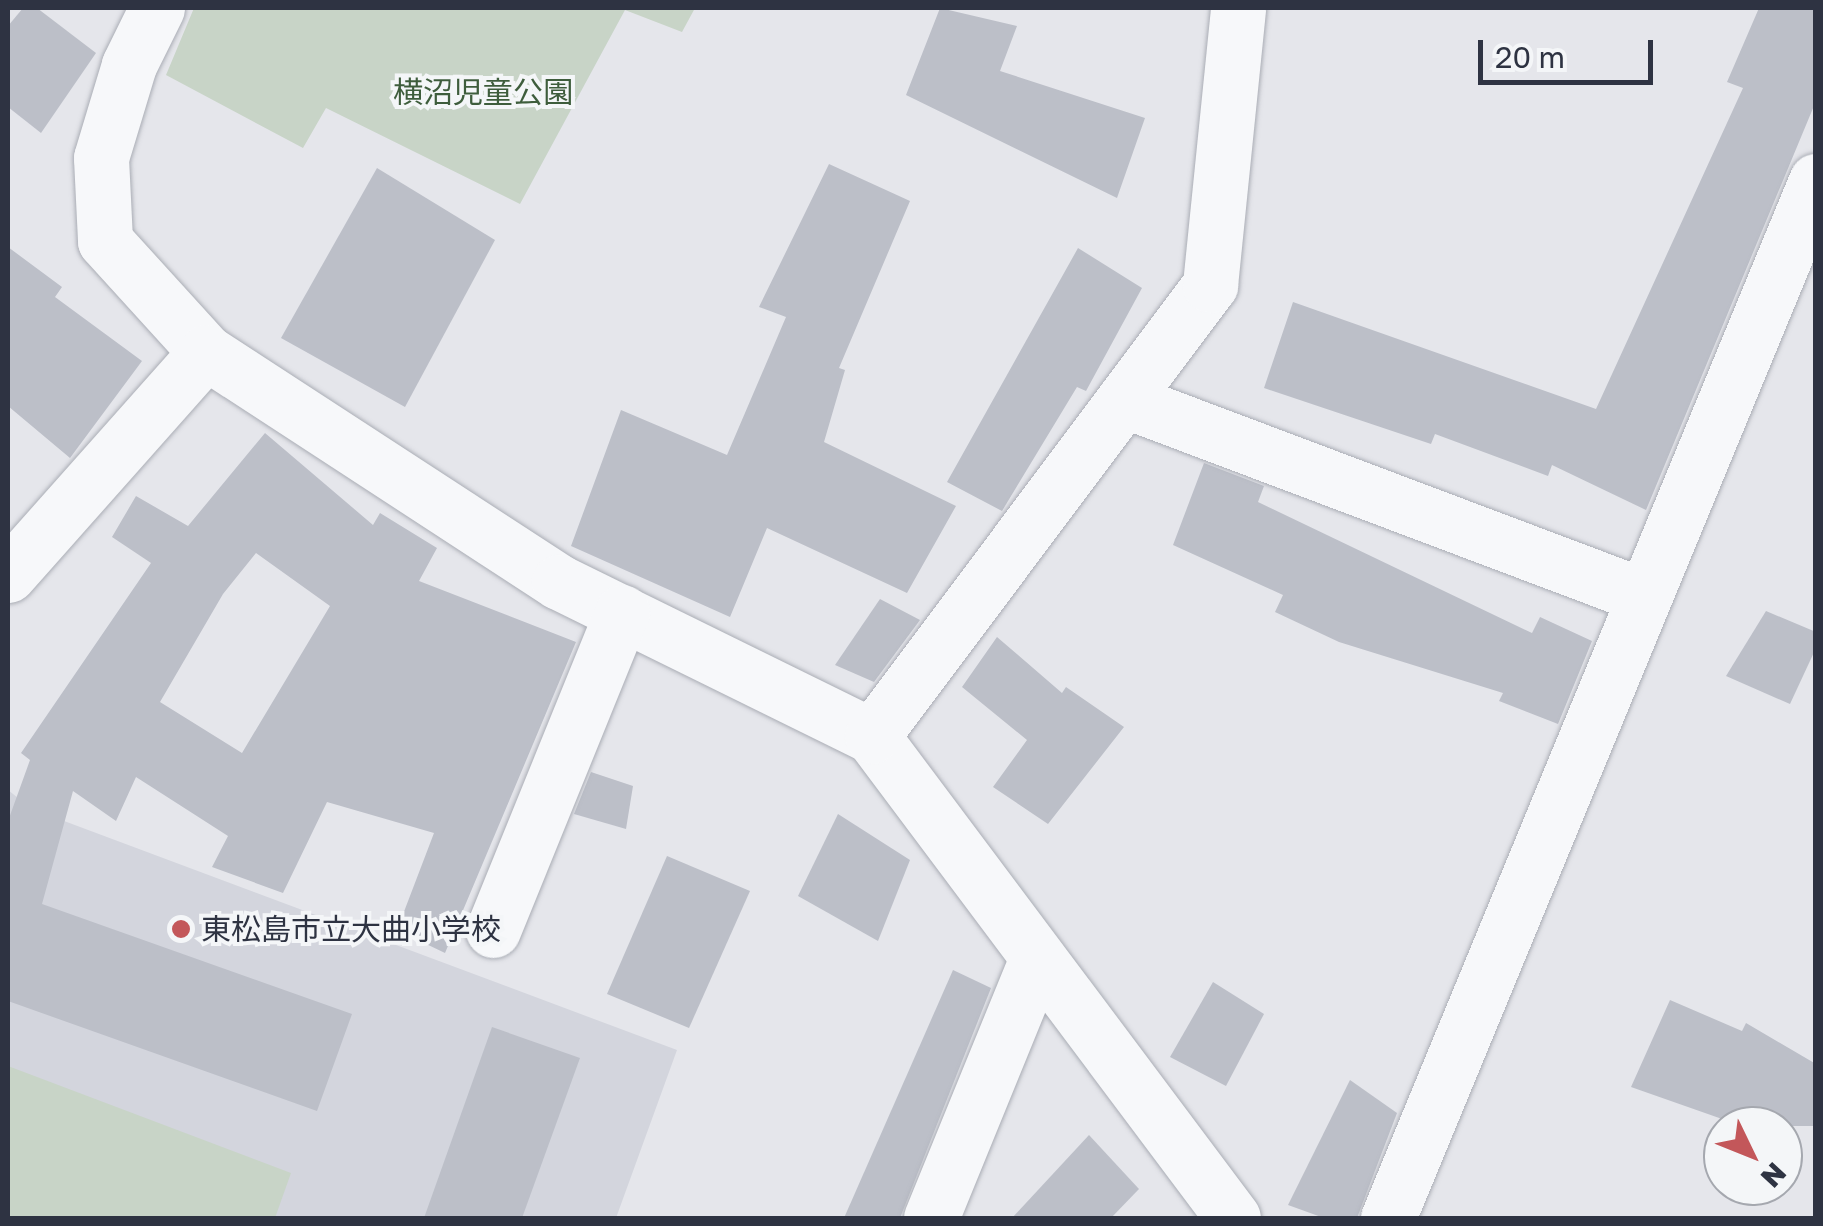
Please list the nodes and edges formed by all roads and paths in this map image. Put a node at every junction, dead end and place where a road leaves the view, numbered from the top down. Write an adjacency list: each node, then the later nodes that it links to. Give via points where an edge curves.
1 (1238, 8): 5 (street, via 1210,285)
2 (142, 13): 4 (street, via 101,158 105,241)
3 (1816, 181): 7 (street)
4 (206, 352): 6 (street); 8 (street, via 559,582)
5 (1124, 400): 7 (street); 9 (street)
6 (8, 575)
7 (1644, 596): 14 (street)
8 (622, 612): 9 (street); 10 (street)
9 (872, 736): 11 (street)
10 (494, 930)
11 (1036, 961): 12 (street); 13 (street)
12 (930, 1218)
13 (1233, 1218)
14 (1388, 1218)

